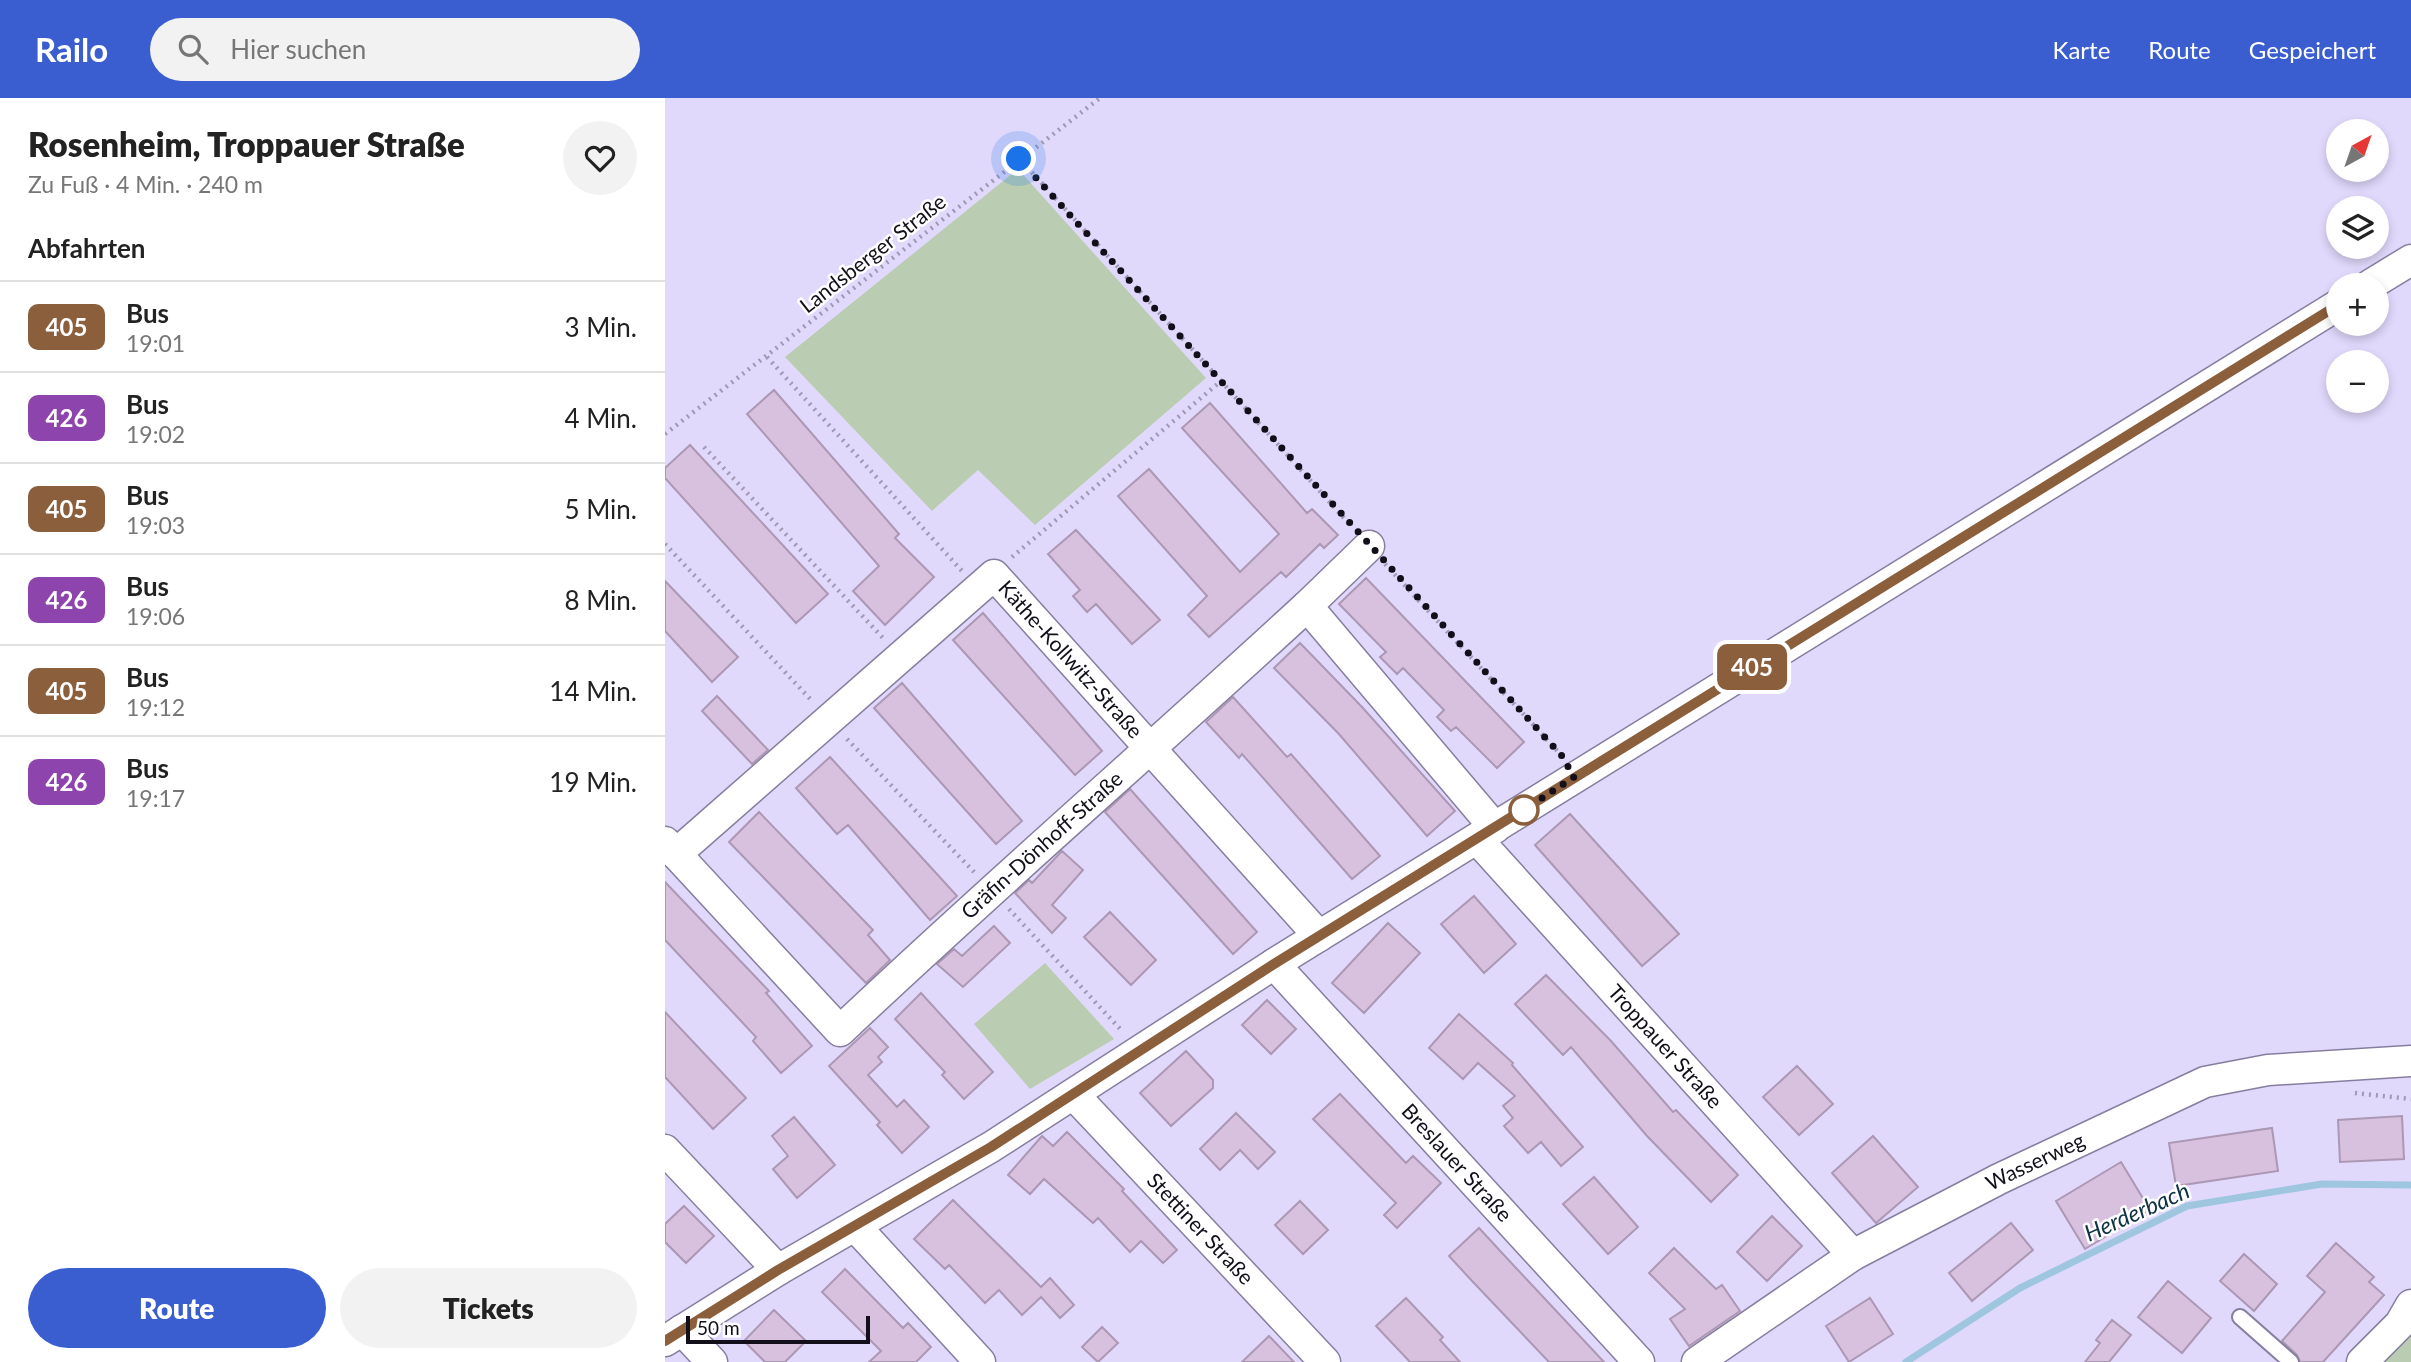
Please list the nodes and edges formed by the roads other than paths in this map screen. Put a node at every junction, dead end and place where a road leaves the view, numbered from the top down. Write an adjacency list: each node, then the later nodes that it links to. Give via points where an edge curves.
1 (2411, 260): 2 (street)
2 (2389, 273)
3 (2326, 312): 7 (street)
4 (1369, 545): 5 (street, Gräfin-Dönhoff-Straße)
5 (1307, 606): 6 (street, Gräfin-Dönhoff-Straße); 7 (street)
6 (1151, 750): 8 (street, Käthe-Kollwitz-Straße, via 994,575); 8 (street, Gräfin-Dönhoff-Straße, via 990,889 840,1031); 9 (street, Käthe-Kollwitz-Straße)
7 (1486, 834): 9 (street); 15 (street, Troppauer Straße)
8 (670, 848)
9 (1319, 936): 10 (street)
10 (1274, 964): 12 (street); 23 (street, Breslauer Straße)
11 (2411, 1061): 15 (street, Wasserweg, via 2268,1070 2206,1082 1999,1179)
12 (1074, 1095): 14 (street); 22 (street, Stettiner Straße)
13 (665, 1150): 16 (street)
14 (855, 1226): 16 (street); 21 (street)
15 (1853, 1255): 24 (street, Wasserweg)
16 (778, 1270): 19 (street)
17 (2411, 1305): 26 (street, via 2400,1324)
18 (2240, 1317): 25 (lane)
19 (674, 1336): 20 (street)
20 (712, 1362)
21 (980, 1362)
22 (1325, 1362)
23 (1639, 1362)
24 (1697, 1362)
25 (2291, 1362)
26 (2362, 1362)

